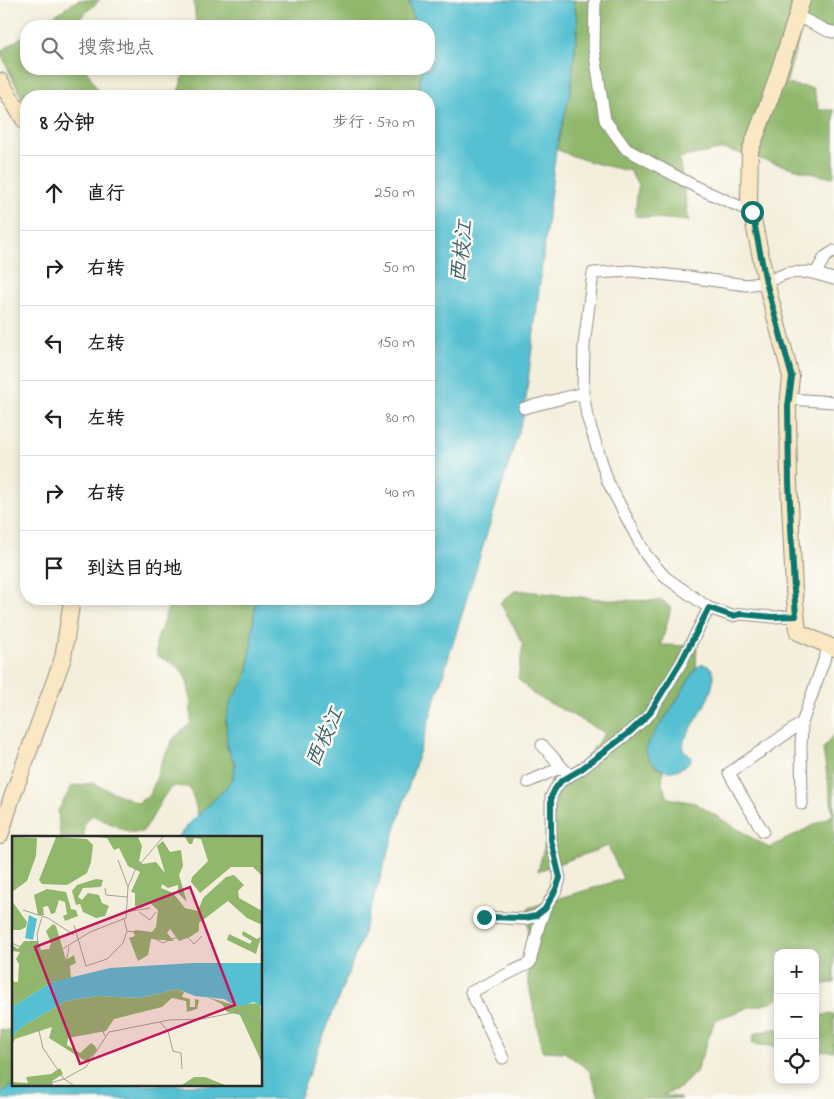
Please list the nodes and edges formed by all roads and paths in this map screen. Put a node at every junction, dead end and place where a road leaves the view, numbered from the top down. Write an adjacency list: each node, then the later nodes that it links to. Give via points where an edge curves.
1 (595, 0): 6 (street, via 594,50 605,120 620,142 626,149 690,184)
2 (800, 8): 3 (street, via 828,31); 6 (street, via 750,151 749,200)
3 (834, 32)
4 (0, 81): 5 (street)
5 (20, 113)
6 (752, 212): 10 (street)
7 (834, 251): 8 (street, via 825,257)
8 (815, 274): 9 (street); 10 (street, via 787,273)
9 (834, 279)
10 (766, 282): 11 (street, via 746,285 631,271 593,273 584,345); 12 (street, via 792,377)
11 (583, 393): 14 (street); 16 (street, via 608,482 646,555 665,577)
12 (789, 399): 13 (street); 17 (street, via 789,482)
13 (834, 402)
14 (524, 408)
15 (71, 605): 25 (street, via 63,658)
16 (709, 608): 17 (street, via 732,616); 21 (street, via 649,714 580,770)
17 (796, 616): 18 (street, via 798,632)
18 (832, 647): 19 (street)
19 (802, 723): 23 (street); 24 (street, via 729,774)
20 (542, 745): 21 (street)
21 (566, 772): 22 (street); 26 (street, via 551,797 551,840 560,878)
22 (528, 782)
23 (802, 804)
24 (763, 831)
25 (0, 836)
26 (545, 909): 27 (street, via 536,916 525,918); 28 (street, via 530,963 471,992)
27 (484, 917)
28 (503, 1058)

